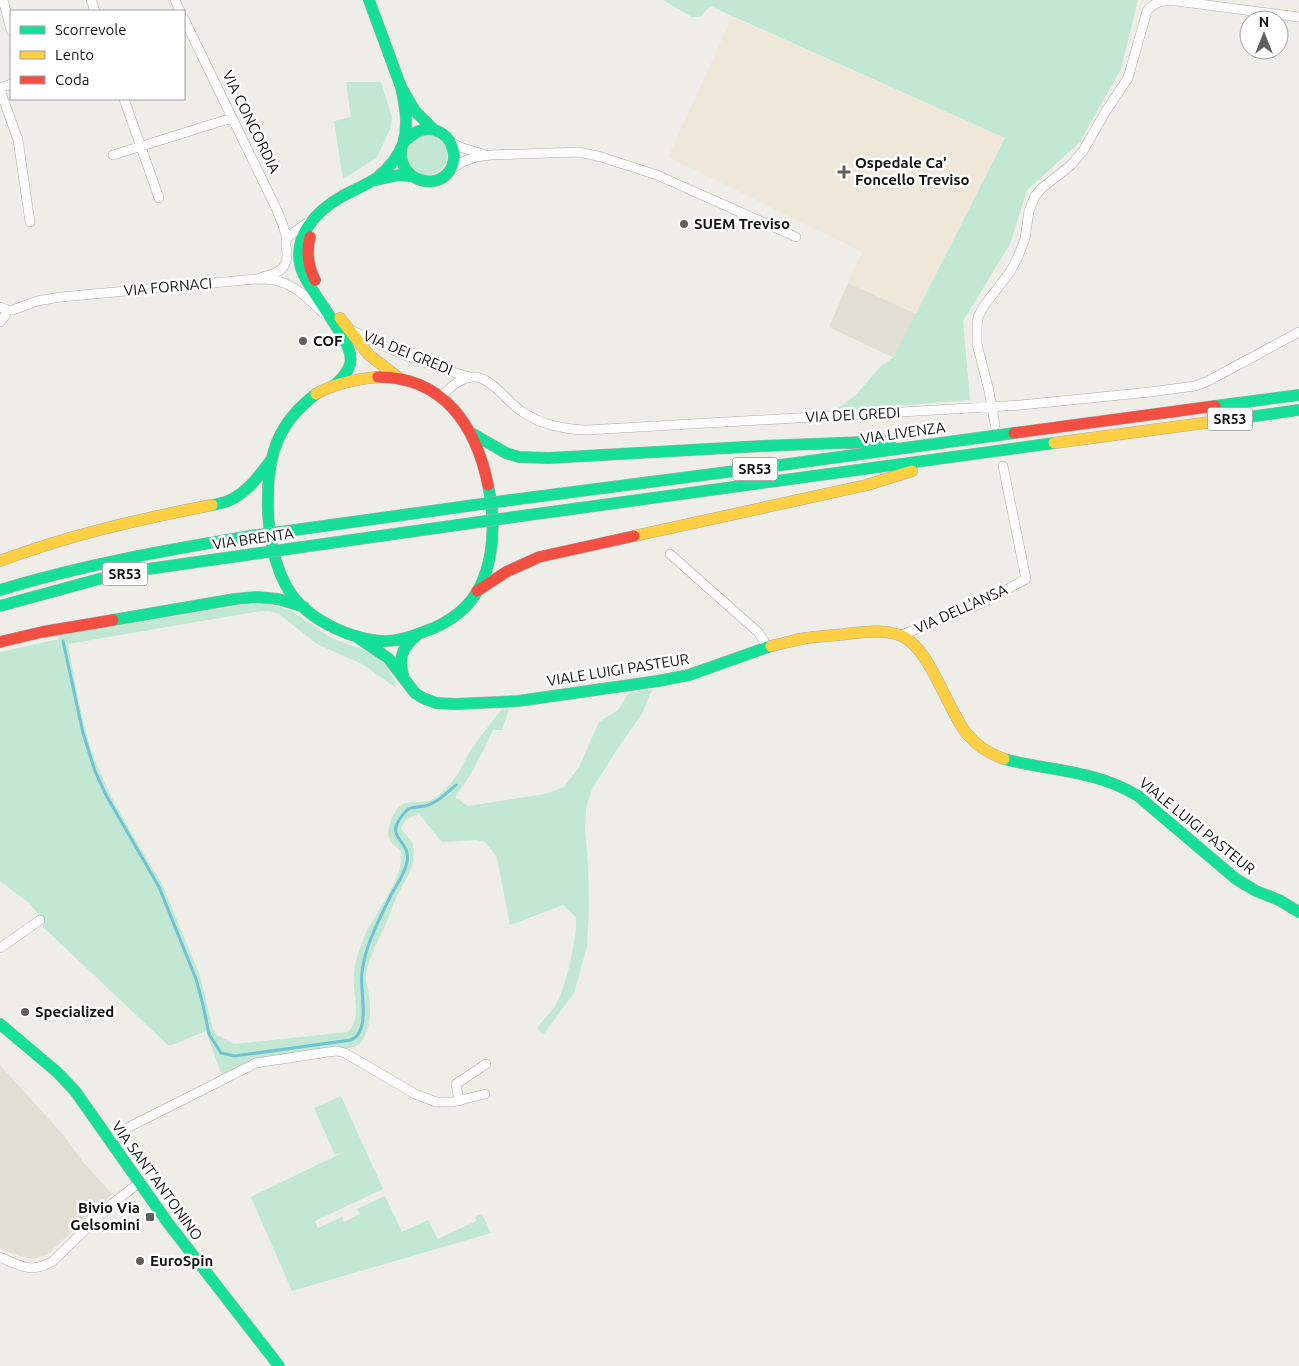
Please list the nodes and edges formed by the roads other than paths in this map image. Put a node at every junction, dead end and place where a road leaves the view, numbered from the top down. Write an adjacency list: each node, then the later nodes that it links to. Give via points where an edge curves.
1 (3, 0): 5 (street)
2 (369, 0): 6 (main road)
3 (1299, 17): 35 (street, via 1176,0 1157,2 1147,10 1128,78 1083,151 1035,196 1017,259 978,317 977,344)
4 (185, 21): 9 (street, VIA CONCORDIA)
5 (10, 26)
6 (401, 87): 10 (main road, via 415,110); 12 (main road, via 406,119)
7 (0, 89): 21 (street, via 18,140)
8 (124, 100): 13 (street)
9 (232, 118): 13 (street); 23 (street, VIA CONCORDIA, via 276,208)
10 (433, 129): 11 (main road); 12 (main road, via 416,131)
11 (452, 143): 15 (street); 16 (main road, via 454,152)
12 (402, 145): 17 (main road, via 402,164); 18 (main road, via 393,162)
13 (140, 146): 14 (street); 19 (street)
14 (113, 155)
15 (491, 155): 16 (street, via 462,162); 22 (street, via 579,152 601,157 657,175)
16 (450, 170): 17 (main road, via 436,181 427,182)
17 (410, 176): 18 (main road)
18 (373, 180): 20 (main road, via 341,197)
19 (159, 198)
20 (320, 214): 23 (street); 26 (main road, via 302,236 299,257 304,274); 28 (main road, via 308,241 308,259 317,284)
21 (30, 222)
22 (796, 237)
23 (286, 240): 24 (street, VIA CONCORDIA, via 287,259 283,268)
24 (257, 279): 25 (street, VIA FORNACI, via 61,297 13,310); 26 (street, VIA FORNACI, via 287,284)
25 (3, 308): 27 (street, VIA FORNACI, via 5,316)
26 (331, 320): 32 (main road, via 351,356 347,374)
27 (0, 322)
28 (347, 328): 30 (street, VIA DEI GREDI, via 406,355); 31 (main road, via 369,355)
29 (1299, 332): 35 (street, VIA DEI GREDI, via 1195,386)
30 (469, 377): 34 (street, VIA DEI GREDI); 35 (street, VIA DEI GREDI, via 485,380 517,408 538,421 577,430)
31 (399, 378): 32 (main road, via 378,377); 34 (main road)
32 (335, 385): 41 (main road, via 298,411 280,437)
33 (1299, 395): 39 (main road, VIA LIVENZA / SR53)
34 (440, 397): 38 (main road, via 462,417)
35 (991, 407): 37 (street)
36 (1299, 410): 40 (main road, VIA LIVENZA / SR53)
37 (995, 425)
38 (473, 434): 39 (main road, via 506,453 549,458 861,441); 48 (main road, via 488,485 493,539)
39 (954, 441): 43 (main road, VIA LIVENZA / SR53)
40 (955, 457): 44 (main road, VIA LIVENZA / SR53); 48 (main road, via 867,485 538,557 504,572)
41 (271, 460): 46 (main road, via 255,482 227,502 80,534); 50 (main road, via 267,503 272,544 284,581)
42 (1003, 466): 52 (street, VIA DELL'ANSA, via 1026,579 982,603)
43 (512, 500): 47 (main road, VIA BRENTA / SR53, bridge, via 251,536 123,558)
44 (514, 517): 49 (main road, VIA BRENTA / SR53, bridge, via 174,565 99,579)
45 (670, 554): 55 (street, via 759,633)
46 (0, 561)
47 (0, 590)
48 (477, 592): 51 (main road, via 461,612 440,626)
49 (0, 606)
50 (304, 607): 53 (main road, via 321,621); 54 (main road, via 278,599 235,599)
51 (420, 633): 53 (main road, via 391,641); 56 (main road, via 403,650 401,672)
52 (901, 635): 55 (main road, VIALE LUIGI PASTEUR, via 867,632 801,639); 57 (main road, VIALE LUIGI PASTEUR, via 918,648 959,724 984,751 1015,762 1115,783 1138,796 1236,880)
53 (357, 637): 56 (main road, VIALE LUIGI PASTEUR, via 388,658)
54 (0, 642)
55 (766, 647): 56 (main road, VIALE LUIGI PASTEUR, via 675,678 518,701 436,703 423,698)
56 (405, 681)
57 (1299, 912)
58 (40, 920): 59 (street)
59 (0, 948)
60 (0, 1024): 64 (main road, VIA SANT'ANTONINO, via 75,1091)
61 (486, 1064): 63 (street, via 456,1084)
62 (485, 1094): 63 (street)
63 (459, 1100): 64 (street, via 436,1102 415,1094 345,1053 328,1052 248,1067)
64 (108, 1140): 65 (main road, VIA SANT'ANTONINO)
65 (139, 1183): 66 (street, via 48,1264 24,1267); 67 (main road, VIA SANT'ANTONINO)
66 (0, 1257)
67 (280, 1366)

